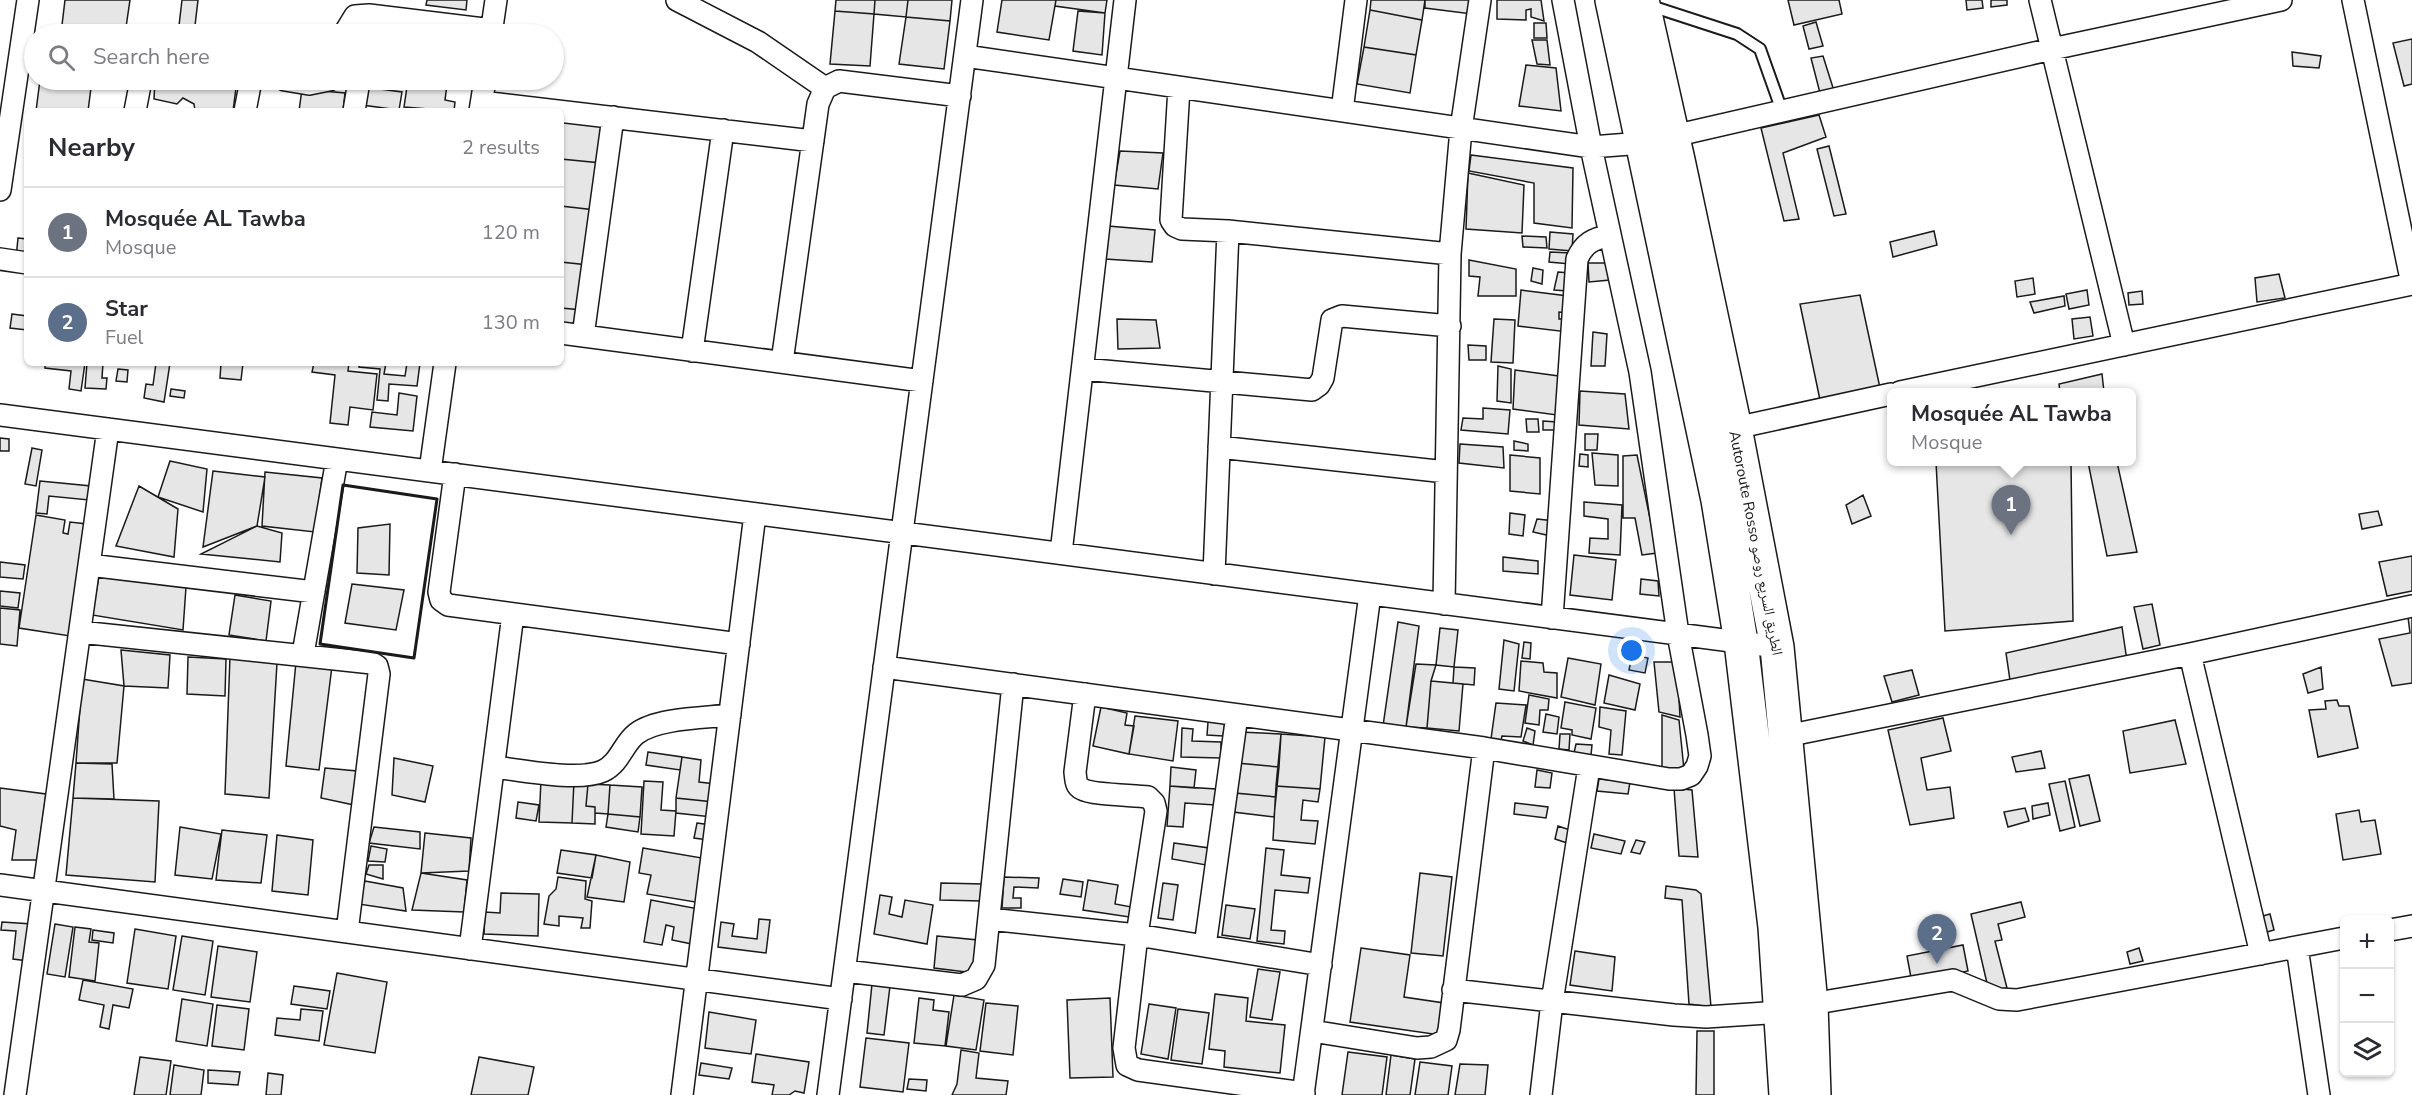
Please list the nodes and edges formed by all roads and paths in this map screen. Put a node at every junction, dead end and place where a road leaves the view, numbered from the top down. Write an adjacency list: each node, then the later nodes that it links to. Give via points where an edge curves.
1 (28, 0): 13 (street)
2 (496, 0): 16 (street)
3 (676, 0): 21 (street, via 758,42)
4 (972, 0): 18 (street)
5 (1125, 0): 20 (street)
6 (1356, 0): 33 (street)
7 (1480, 0): 37 (street)
8 (1563, 0): 41 (street)
9 (2040, 0): 17 (street)
10 (2281, 0): 17 (street)
11 (2353, 0): 48 (street)
12 (1632, 1): 34 (lane, via 1737,34 1760,49); 39 (highway, Autoroute Rosso الطريق السريع روصو)
13 (29, 24)
14 (350, 24): 15 (street, via 355,16 369,15)
15 (434, 24)
16 (492, 24)
17 (2052, 49): 34 (street); 52 (street)
18 (965, 56): 20 (street); 27 (street)
19 (24, 63): 42 (street)
20 (1116, 79): 22 (street); 56 (street)
21 (825, 88): 27 (street, via 839,81); 40 (street, via 818,104)
22 (1179, 88): 33 (street); 43 (street, via 1171,220 1182,229)
23 (139, 90): 29 (street)
24 (249, 90): 30 (street)
25 (358, 90): 31 (street)
26 (483, 90): 28 (street)
27 (960, 96): 57 (street)
28 (481, 106): 32 (street)
29 (136, 108)
30 (246, 108)
31 (354, 108)
32 (505, 108)
33 (1342, 111): 37 (street)
34 (1782, 111): 39 (street)
35 (564, 113): 36 (street)
36 (613, 117): 38 (street); 51 (street)
37 (1461, 129): 41 (street); 45 (street)
38 (723, 130): 40 (street); 53 (street)
39 (1658, 140): 41 (street); 62 (highway, Autoroute Rosso الطريق السريع روصو); 82 (highway, Autoroute Rosso الطريق السريع روصو)
40 (813, 141): 54 (street)
41 (1591, 147): 44 (street)
42 (0, 190)
43 (1228, 231): 45 (street); 58 (street)
44 (1610, 235): 79 (street, via 1587,243 1577,259); 81 (street, via 1640,372)
45 (1450, 254): 49 (street)
46 (0, 259): 47 (street)
47 (24, 263)
48 (2412, 284): 52 (street)
49 (1450, 326): 58 (street, via 1342,316 1332,320 1323,378 1312,390); 67 (street)
50 (564, 333): 51 (street)
51 (583, 336): 53 (street)
52 (2124, 345): 59 (street)
53 (692, 351): 54 (street)
54 (782, 362): 57 (street)
55 (445, 366): 66 (street)
56 (1083, 369): 58 (street); 71 (street)
57 (922, 381): 70 (street)
58 (1222, 383): 64 (street)
59 (1923, 388)
60 (1887, 395): 62 (street)
61 (0, 415): 63 (street)
62 (1735, 428): 84 (highway, Autoroute Rosso الطريق السريع روصو)
63 (108, 429): 65 (street); 72 (street)
64 (1219, 447): 67 (street); 73 (street)
65 (337, 459): 66 (street); 74 (street)
66 (430, 471): 68 (street)
67 (1446, 472): 76 (street)
68 (455, 474): 69 (street); 78 (street, via 441,600 448,605)
69 (755, 514): 70 (street); 83 (street)
70 (902, 533): 71 (street); 87 (street)
71 (1061, 553): 73 (street)
72 (89, 565): 74 (street); 80 (street)
73 (1214, 574): 75 (street)
74 (314, 592): 85 (street)
75 (1370, 594): 76 (street); 92 (street)
76 (1444, 604): 79 (street)
77 (2412, 606): 86 (street)
78 (513, 614): 83 (street); 96 (street)
79 (1552, 618): 81 (street)
80 (80, 632): 85 (street); 98 (street)
81 (1678, 634): 82 (street); 95 (street, via 1698,735 1697,766 1690,775 1669,779)
82 (1741, 642): 84 (street); 115 (highway, Autoroute Rosso الطريق السريع روصو, via 1774,927)
83 (739, 644): 90 (street)
84 (1777, 648): 93 (highway, Autoroute Rosso الطريق السريع روصو)
85 (303, 654): 102 (street, via 372,663 379,674)
86 (2190, 654): 93 (street); 108 (street)
87 (884, 666): 88 (street); 110 (street)
88 (1013, 684): 89 (street); 99 (street)
89 (1085, 694): 91 (street); 103 (street, via 1076,784 1090,791 1148,797 1156,811)
90 (730, 715): 96 (street, via 657,724 635,734 620,757 604,771 590,775); 111 (street)
91 (1237, 715): 92 (street); 105 (street)
92 (1352, 730): 94 (street); 109 (street)
93 (1786, 736): 115 (highway, Autoroute Rosso الطريق السريع روصو)
94 (1484, 748): 95 (street); 112 (street)
95 (1588, 766): 114 (street)
96 (494, 767): 107 (street)
97 (0, 885): 98 (street)
98 (43, 891): 102 (street); 119 (street)
99 (989, 919): 103 (street); 110 (street, via 984,965 976,979 962,985)
100 (2412, 926): 101 (street)
101 (2394, 929)
102 (347, 932): 107 (street)
103 (1137, 935): 105 (street); 117 (street, via 1125,1059 1128,1065)
104 (2340, 939): 106 (street)
105 (1205, 946): 109 (street)
106 (2297, 947): 108 (street); 125 (street)
107 (470, 949): 111 (street)
108 (2261, 954): 115 (street, via 2017,1000 1999,999 1953,980)
109 (1321, 965): 116 (street)
110 (844, 971): 113 (street)
111 (696, 980): 113 (street); 120 (street)
112 (1453, 990): 114 (street); 116 (street, via 1446,1040 1431,1047)
113 (841, 999): 121 (street)
114 (1552, 1002): 115 (street, via 1706,1017); 122 (street)
115 (1796, 1008): 123 (highway, Autoroute Rosso الطريق السريع روصو); 124 (highway, Autoroute Rosso الطريق السريع روصو)
116 (1312, 1031): 118 (street)
117 (1172, 1085): 118 (street)
118 (1304, 1094)
119 (15, 1095)
120 (682, 1095)
121 (828, 1095)
122 (1541, 1095)
123 (1786, 1095)
124 (1814, 1095)
125 (2319, 1095)

